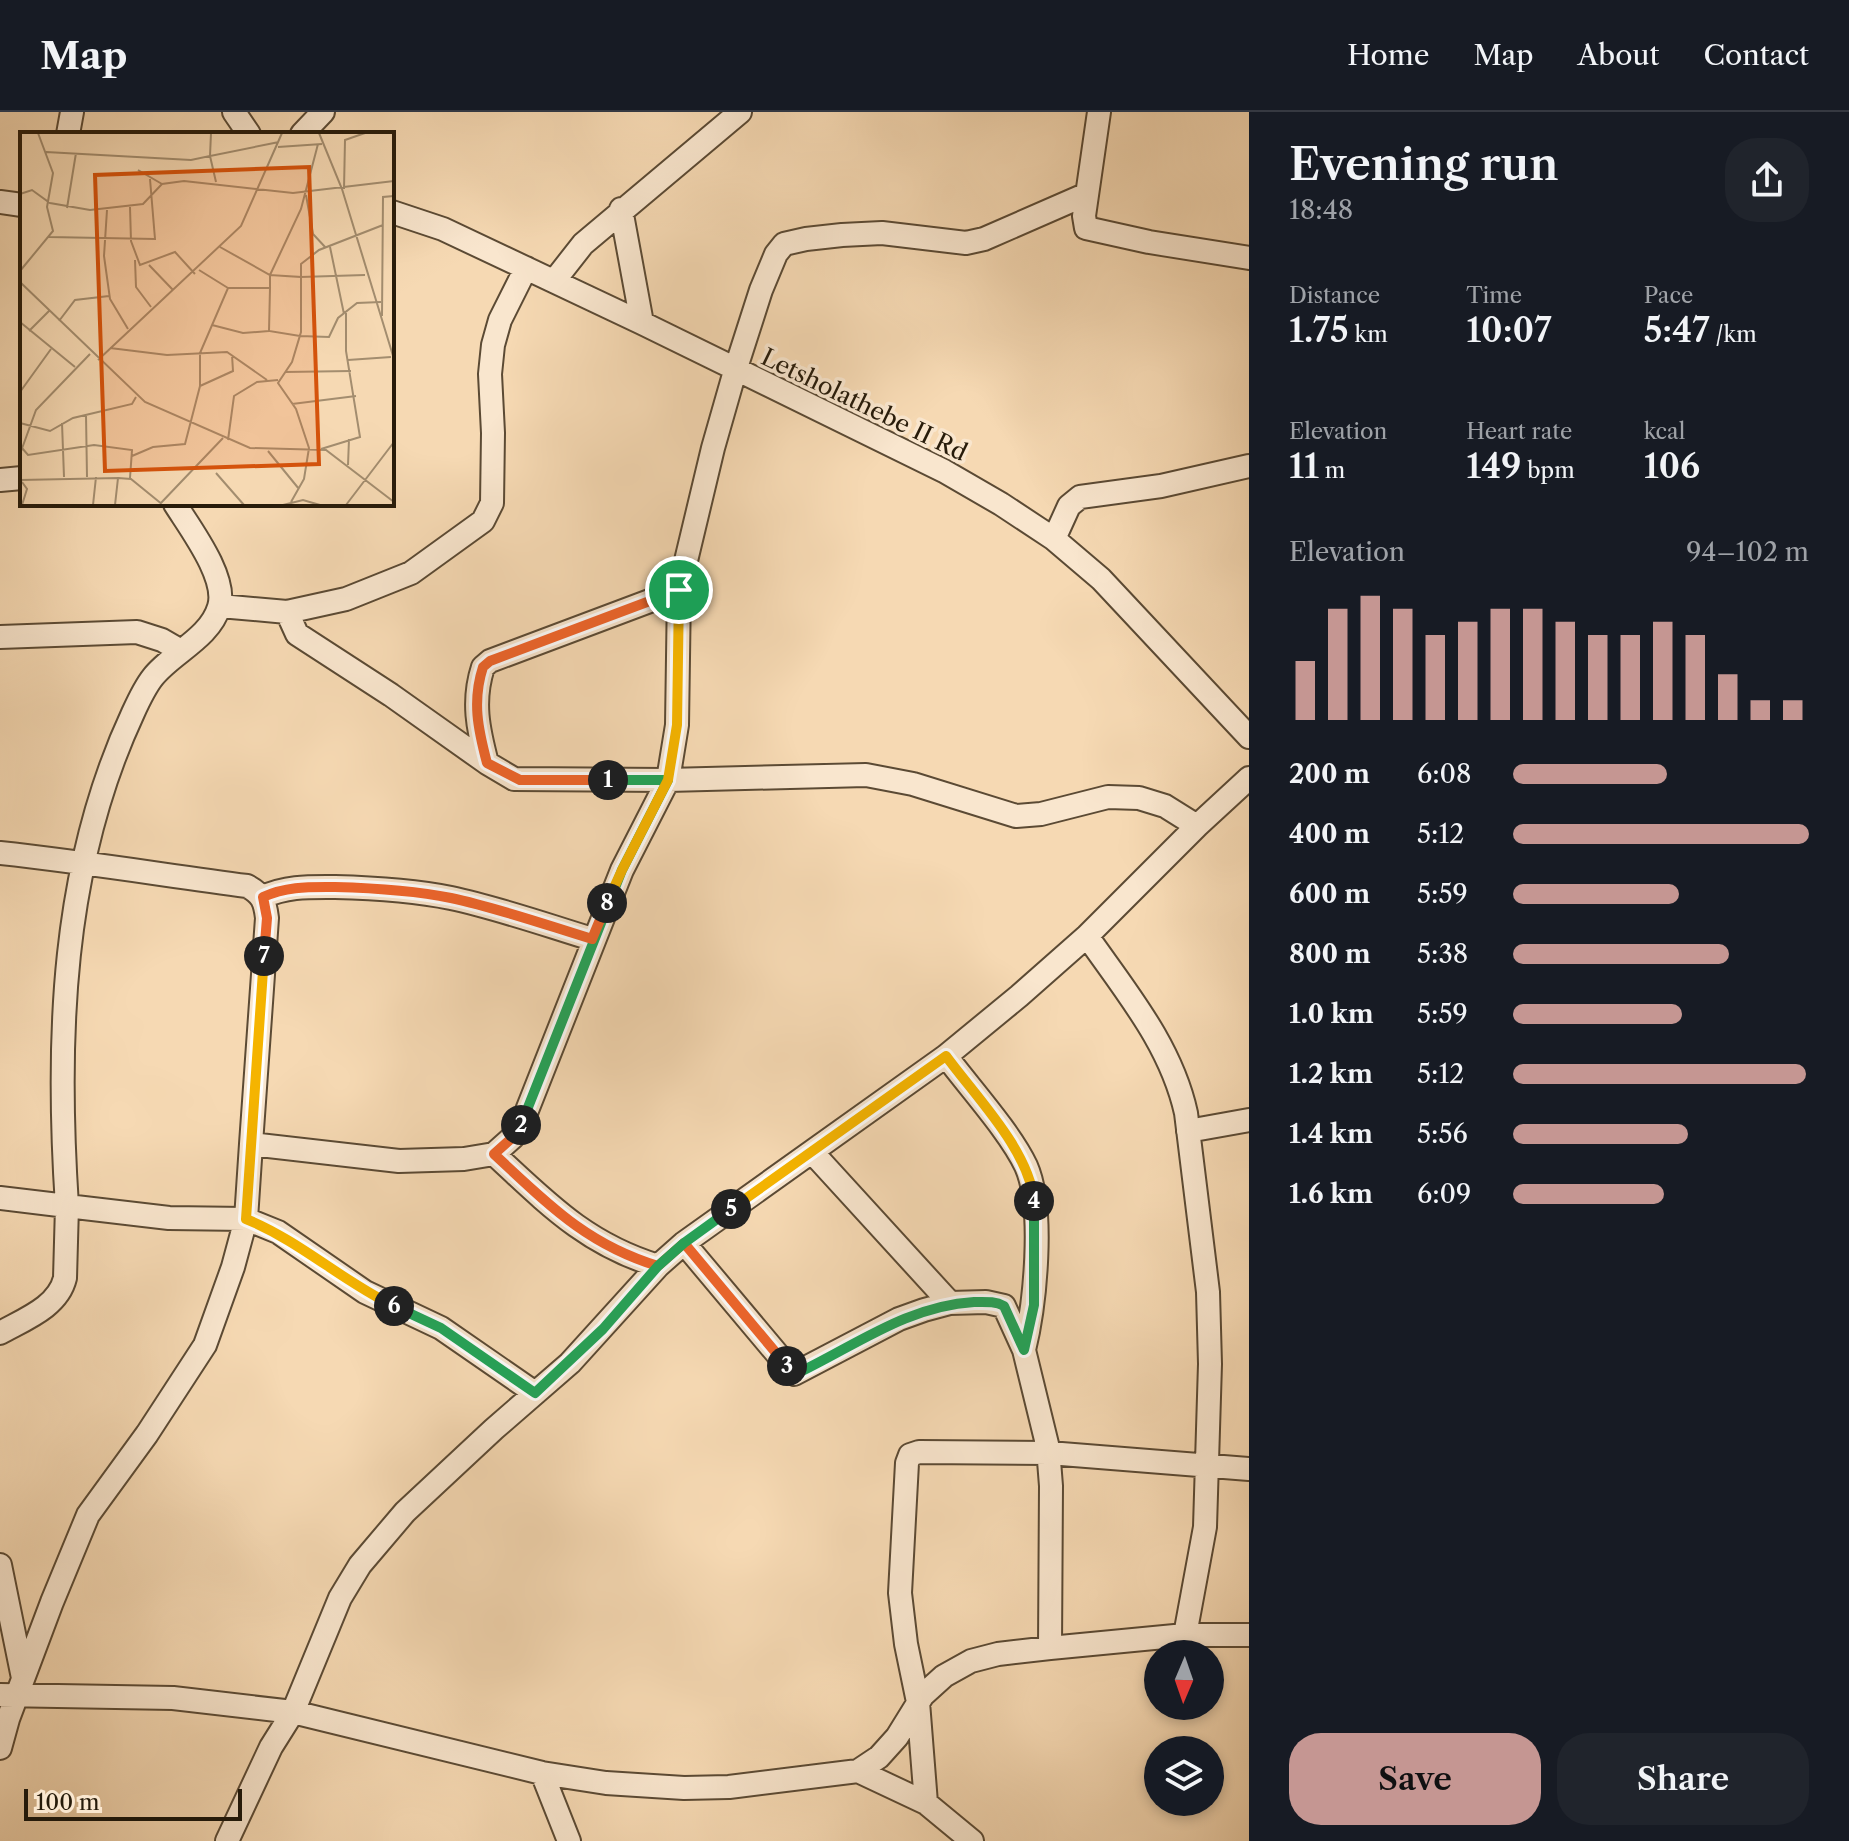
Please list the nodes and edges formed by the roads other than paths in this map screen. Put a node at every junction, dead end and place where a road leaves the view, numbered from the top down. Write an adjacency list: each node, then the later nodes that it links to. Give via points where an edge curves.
1 (72, 112): 6 (street)
2 (234, 112): 7 (street)
3 (323, 112): 8 (street)
4 (740, 112): 12 (street)
5 (1099, 112): 9 (street)
6 (68, 132)
7 (248, 132)
8 (304, 132)
9 (1087, 194): 14 (street, via 1088,230); 18 (street, via 966,243 882,233 784,244 761,290)
10 (0, 202): 11 (street)
11 (20, 205)
12 (621, 209): 16 (street, via 574,252); 17 (street)
13 (394, 213): 15 (street, Letsholathebe II Rd)
14 (1249, 258)
15 (526, 268): 16 (street, Letsholathebe II Rd); 26 (street, via 493,345 492,503 483,521 411,573 346,599)
16 (554, 281): 17 (street, Letsholathebe II Rd)
17 (642, 323): 18 (street, Letsholathebe II Rd)
18 (735, 371): 23 (street, Letsholathebe II Rd, via 944,471); 24 (street)
19 (1249, 466): 23 (street, via 1080,497 1069,506)
20 (20, 478): 21 (street)
21 (0, 480)
22 (176, 506): 25 (street, via 216,573)
23 (1054, 539): 29 (street, Letsholathebe II Rd, via 1101,579)
24 (679, 590): 30 (street, via 483,667 475,700); 32 (street, via 677,725)
25 (220, 606): 26 (street); 28 (street)
26 (287, 612): 30 (street, via 297,634)
27 (0, 637): 28 (street, via 137,632)
28 (181, 651): 35 (street, via 153,677 134,710 113,758)
29 (1249, 737)
30 (487, 763): 32 (street, via 520,780)
31 (1249, 778): 33 (street)
32 (668, 780): 33 (street, via 866,775 1016,816 1108,797 1139,798 1165,806); 38 (street)
33 (1197, 826): 37 (street)
34 (0, 853): 35 (street)
35 (84, 862): 36 (street, via 247,886); 46 (street, via 67,963 62,1114)
36 (263, 897): 38 (street, via 295,887 413,891); 42 (street, via 267,918)
37 (1087, 936): 39 (street); 41 (street, via 1165,1052 1180,1084)
38 (592, 939): 44 (street, via 524,1118)
39 (946, 1056): 43 (street); 52 (street, via 1018,1152 1030,1177 1036,1271)
40 (1249, 1120): 41 (street)
41 (1188, 1131): 55 (street, via 1208,1292)
42 (251, 1144): 44 (street, via 399,1161); 47 (street)
43 (812, 1152): 48 (street); 50 (street)
44 (494, 1154): 49 (street, via 582,1231 607,1247)
45 (0, 1198): 46 (street)
46 (67, 1206): 47 (street, via 169,1218); 51 (street, via 63,1288 56,1298)
47 (246, 1219): 53 (street, via 278,1232 365,1292 441,1328); 61 (street, via 205,1345 88,1515)
48 (684, 1243): 49 (street); 50 (street, via 794,1374 899,1319)
49 (658, 1266): 53 (street, via 603,1329)
50 (950, 1303): 52 (street, via 1004,1306)
51 (0, 1333)
52 (1024, 1350): 54 (street)
53 (535, 1393): 63 (street, via 405,1512 360,1565 340,1598)
54 (1049, 1453): 55 (street); 60 (street); 62 (street, via 919,1452 907,1458 900,1593)
55 (1208, 1466): 56 (street); 58 (street, via 1205,1527)
56 (1249, 1469)
57 (0, 1565): 61 (street)
58 (1185, 1635): 59 (street); 60 (street)
59 (1249, 1635)
60 (1050, 1648): 62 (street, via 971,1661 944,1676)
61 (14, 1689): 63 (street, via 173,1698); 64 (street)
62 (918, 1702): 65 (street, via 897,1737); 67 (street)
63 (293, 1712): 66 (street); 68 (street)
64 (0, 1748)
65 (858, 1771): 66 (street, via 684,1788); 67 (street)
66 (542, 1773): 69 (street)
67 (926, 1803): 70 (street)
68 (227, 1841)
69 (569, 1841)
70 (972, 1841)

